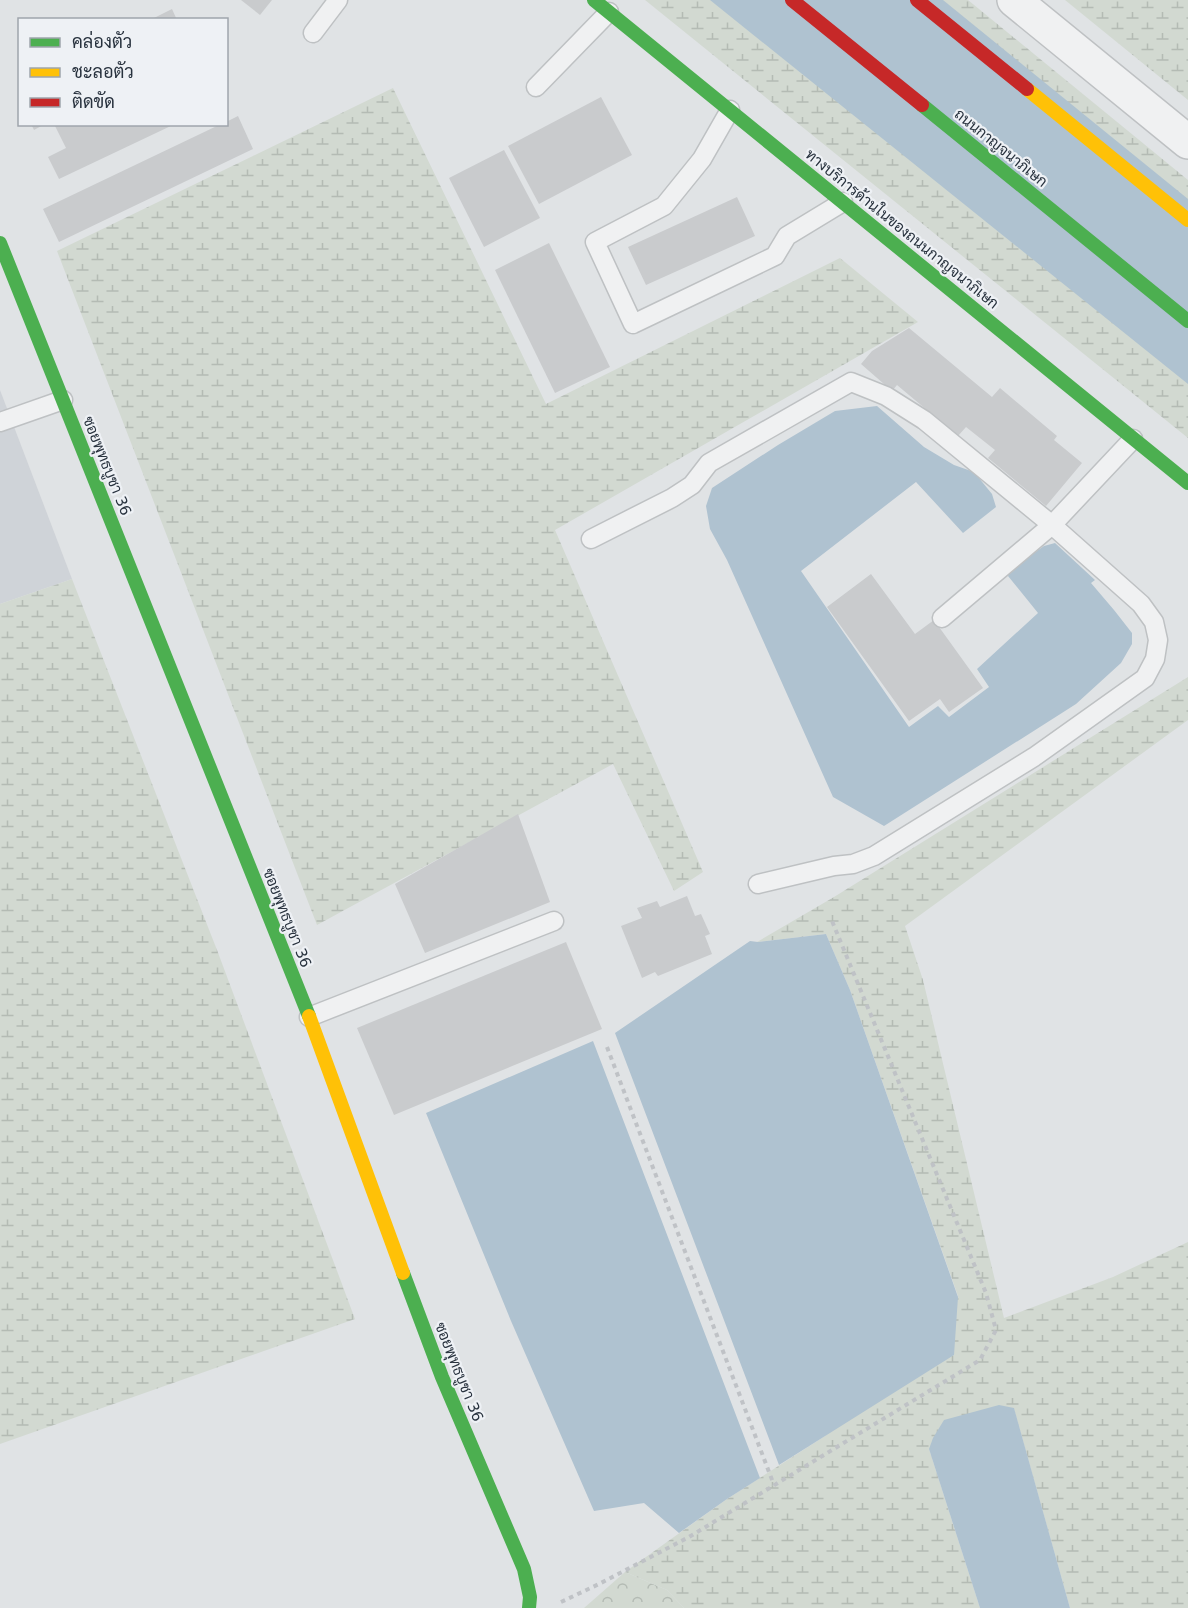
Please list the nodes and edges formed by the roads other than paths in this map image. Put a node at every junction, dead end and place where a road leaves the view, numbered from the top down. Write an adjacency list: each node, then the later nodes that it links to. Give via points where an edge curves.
1 (338, 0): 7 (lane)
2 (594, 0): 6 (main road, ทางบริการด้านในของถนนกาญจนาภิเษก)
3 (792, 0): 14 (main road, ถนนกาญจนาภิเษก)
4 (917, 0): 12 (main road)
5 (1014, 0): 10 (street)
6 (609, 12): 8 (lane); 9 (main road, ทางบริการด้านในของถนนกาญจนาภิเษก)
7 (313, 33)
8 (536, 87)
9 (730, 110): 11 (main road, ทางบริการด้านในของถนนกาญจนาภิเษก); 11 (lane, via 702,159 664,206 595,242 633,324 775,256 788,236)
10 (1188, 142)
11 (843, 202): 17 (main road, ทางบริการด้านในของถนนกาญจนาภิเษก)
12 (1188, 220)
13 (0, 243): 15 (main road, ซอยพุทธบูชา 36)
14 (1188, 321)
15 (63, 400): 16 (lane); 24 (main road, ซอยพุทธบูชา 36)
16 (0, 422)
17 (1133, 439): 18 (main road, ทางบริการด้านในของถนนกาญจนาภิเษก); 19 (lane)
18 (1188, 483)
19 (1052, 525): 20 (lane, via 924,420 886,396 850,382 709,463 692,485 672,498); 21 (lane); 22 (lane, via 1141,604 1154,622 1158,640 1155,659 1145,678 1034,757 874,856)
20 (591, 539)
21 (942, 618)
22 (758, 884)
23 (554, 921): 24 (lane)
24 (309, 1017): 25 (main road, ซอยพุทธบูชา 36, via 442,1377 524,1569)
25 (529, 1608)

